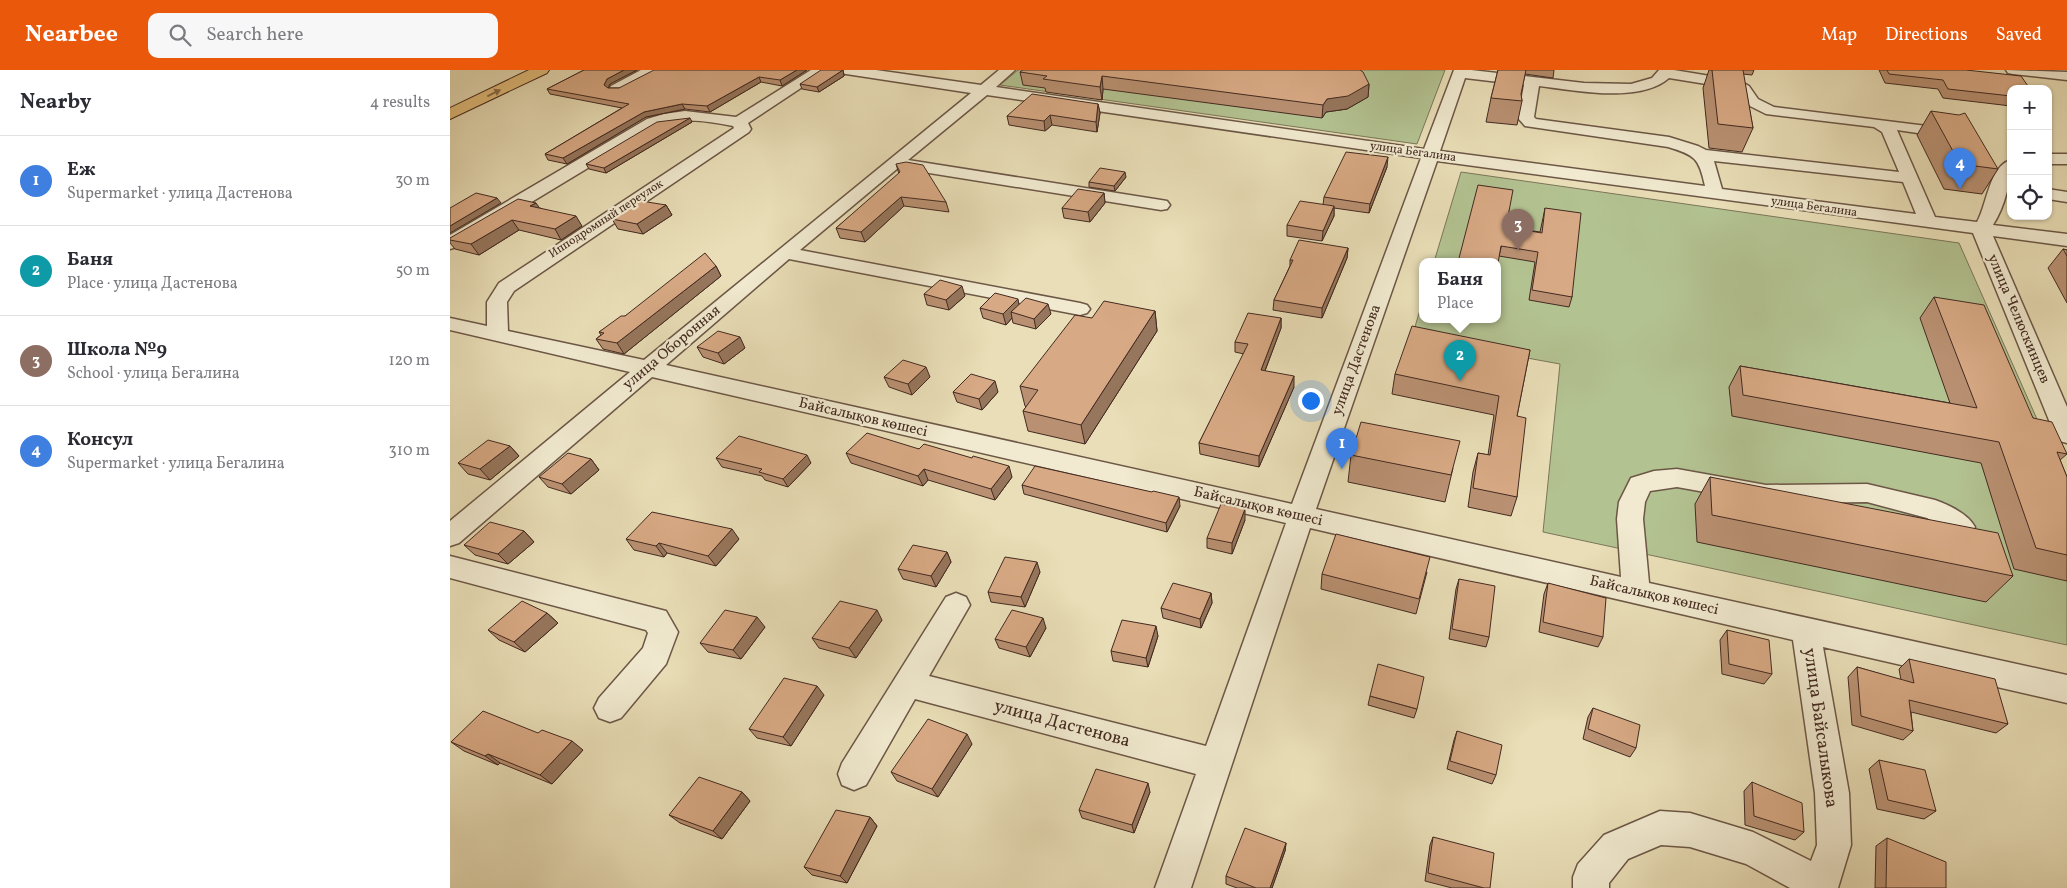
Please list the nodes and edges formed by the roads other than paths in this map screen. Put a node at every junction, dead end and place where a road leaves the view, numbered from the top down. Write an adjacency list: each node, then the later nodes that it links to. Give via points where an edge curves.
1 (507, 70): 16 (highway)
2 (541, 70): 18 (highway, one-way to 2)
3 (652, 70): 14 (street)
4 (821, 70): 19 (street, Ипподромный переулок)
5 (846, 70): 15 (street, улица Бегалина)
6 (1008, 70): 15 (street, улица Оборонная)
7 (1569, 70): 13 (street)
8 (2013, 70): 11 (street)
9 (1460, 72): 12 (street); 23 (street, улица Дастенова)
10 (1666, 72): 13 (street, via 1632,95); 20 (street, via 1735,84 1744,89 1753,102 1771,111)
11 (2067, 76)
12 (1532, 82): 13 (street); 22 (street, via 1526,118 1531,123 1669,142)
13 (1568, 85): 17 (street, via 1573,98)
14 (616, 89)
15 (984, 91): 23 (street, улица Бегалина); 26 (street, улица Оборонная)
16 (450, 97)
17 (1581, 101)
18 (450, 114)
19 (739, 122): 37 (street, via 685,114 666,116); 41 (street, Ипподромный переулок, via 744,129 506,287 497,302)
20 (1878, 123): 21 (street); 28 (street, via 1889,129)
21 (1945, 132)
22 (1703, 154): 28 (street); 30 (street)
23 (1431, 155): 30 (street, улица Бегалина); 44 (street, улица Дастенова)
24 (2052, 159): 25 (street)
25 (2067, 159)
26 (896, 162): 33 (street); 38 (street, улица Оборонная)
27 (2007, 168): 29 (street)
28 (1909, 178): 34 (street)
29 (2003, 190): 35 (street)
30 (1715, 194): 34 (street, улица Бегалина)
31 (2052, 195): 32 (street)
32 (2067, 197)
33 (1161, 205)
34 (1928, 223): 35 (street, улица Бегалина)
35 (1981, 230): 36 (street, улица Бегалина); 43 (street, улица Челюскинцев)
36 (2067, 240)
37 (450, 243)
38 (785, 253): 39 (street); 42 (street, улица Оборонная)
39 (1080, 309)
40 (450, 324): 41 (street, Байсалықов көшесі)
41 (498, 336): 42 (street, Байсалықов көшесі)
42 (647, 370): 44 (street, Байсалықов көшесі); 46 (street, улица Оборонная)
43 (2067, 435)
44 (1301, 516): 48 (street, Байсалықов көшесі); 54 (street, улица Дастенова)
45 (1962, 527): 48 (street, via 1935,510 1867,493 1766,494 1677,478 1654,480 1640,485 1632,502 1630,519)
46 (450, 536)
47 (450, 567): 53 (street, via 656,620 663,632 656,655)
48 (1636, 592): 50 (street, Байсалықов көшесі)
49 (956, 605): 51 (street)
50 (1806, 630): 52 (street, Байсалықов көшесі); 56 (street, улица Байсалыкова, via 1832,793 1834,845)
51 (908, 684): 54 (street, улица Дастенова); 55 (street)
52 (2067, 689)
53 (610, 708)
54 (1216, 764): 57 (street, улица Дастенова)
55 (854, 774)
56 (1821, 886): 58 (street, улица Байсалыкова, via 1753,848 1690,830 1660,828 1616,847 1591,877)
57 (1173, 888)
58 (1591, 888)

